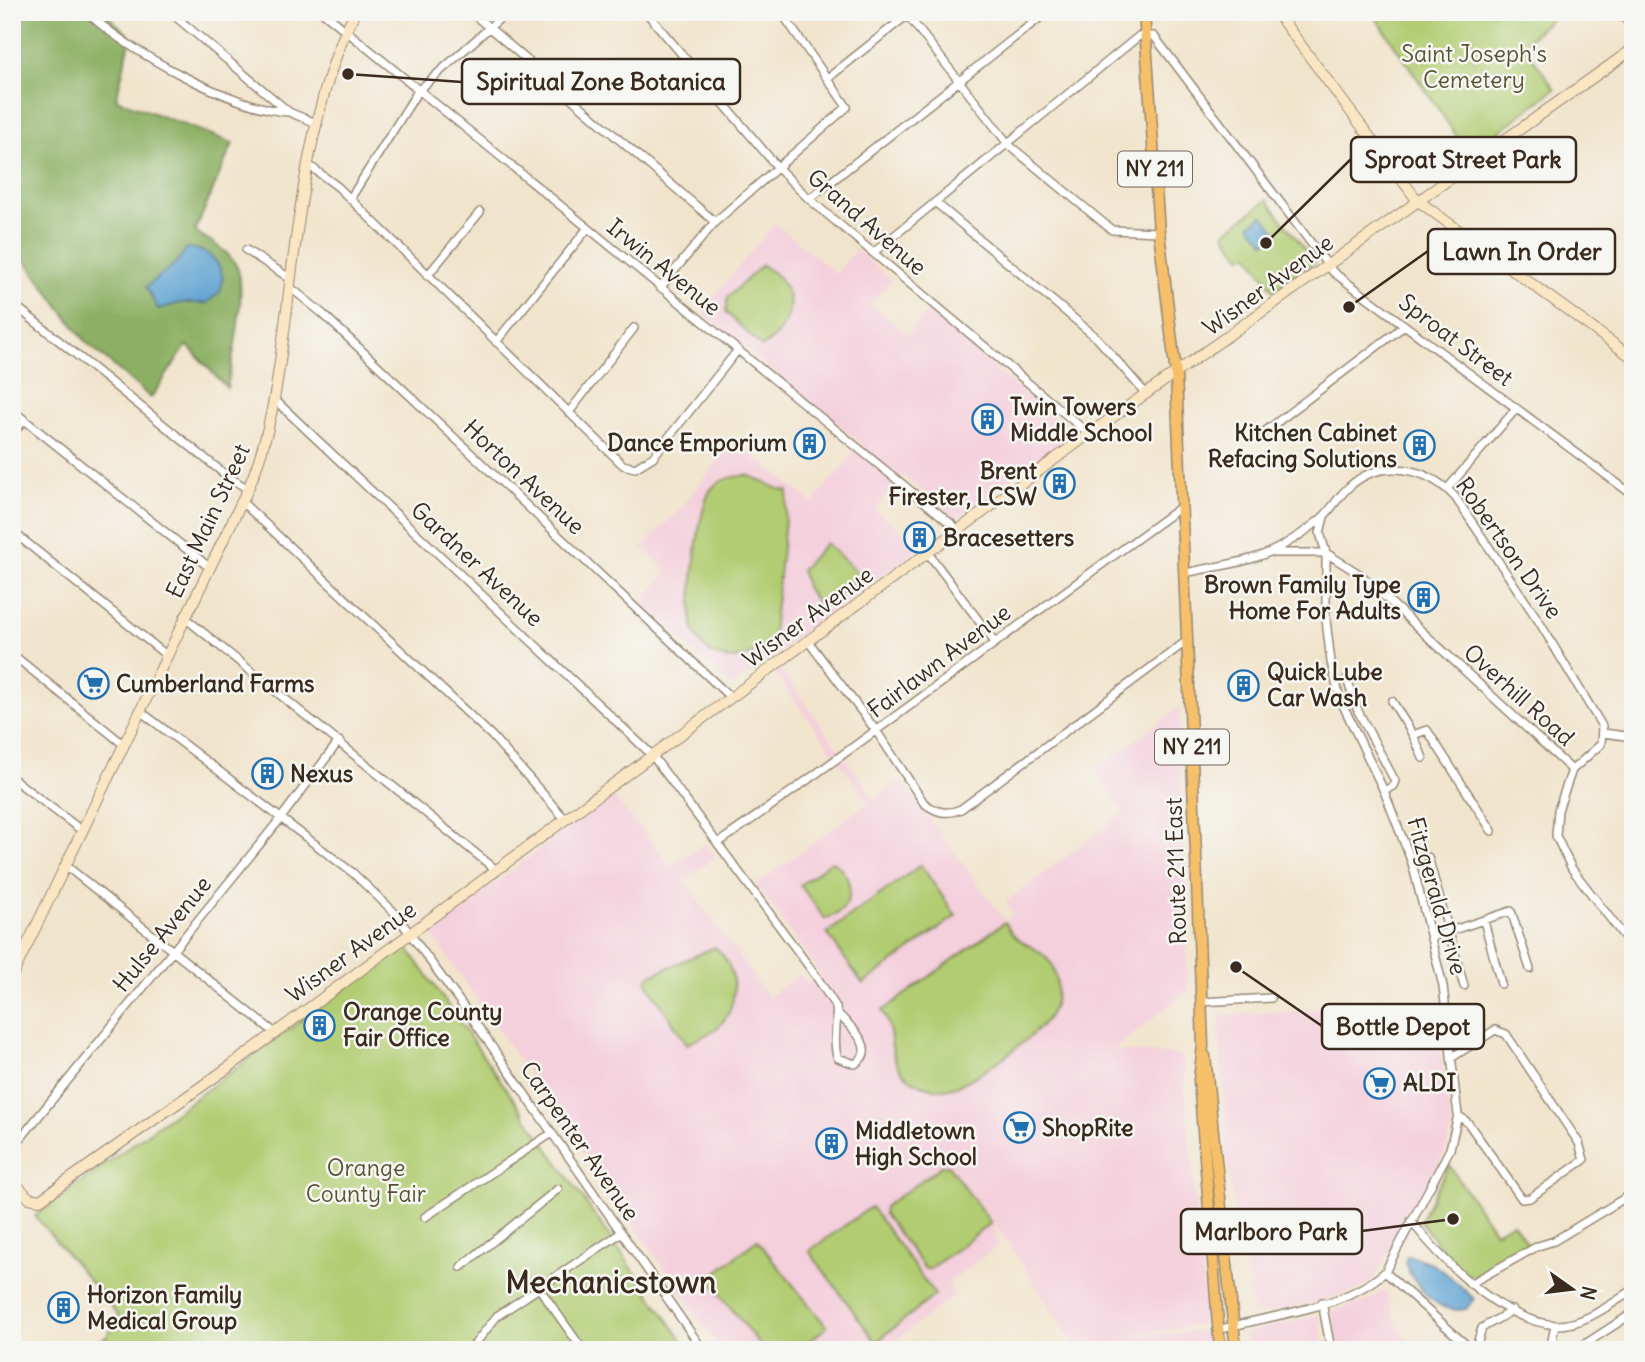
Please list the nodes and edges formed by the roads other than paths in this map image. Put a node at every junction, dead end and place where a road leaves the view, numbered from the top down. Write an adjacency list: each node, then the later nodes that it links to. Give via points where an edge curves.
1 (87, 12): 22 (street, via 109,34 163,66 254,106)
2 (170, 12): 22 (street)
3 (323, 12): 16 (street, Irwin Avenue)
4 (355, 12): 16 (street, East Main Street)
5 (471, 12): 15 (street)
6 (507, 12): 15 (street)
7 (646, 12): 26 (street, Grand Avenue)
8 (781, 12): 19 (street)
9 (1047, 12): 20 (street)
10 (1144, 12): 17 (main road, NY 211)
11 (1276, 12): 29 (street)
12 (1617, 12): 14 (street)
13 (908, 13): 19 (street); 20 (street)
14 (1633, 26)
15 (489, 28): 21 (street); 32 (street)
16 (345, 31): 21 (street, Irwin Avenue); 23 (street, East Main Street)
17 (1145, 35): 24 (street); 34 (main road, NY 211); 37 (street, Sproat Street, via 1154,36)
18 (1633, 49): 29 (street, Wisner Avenue)
19 (828, 78): 26 (street, via 848,107)
20 (961, 81): 24 (street); 28 (street)
21 (418, 91): 27 (street); 33 (street, Irwin Avenue)
22 (289, 112): 23 (street)
23 (318, 124): 25 (street, East Main Street)
24 (1009, 145): 30 (street); 34 (street, via 1112,230)
25 (310, 166): 27 (street); 39 (street, East Main Street)
26 (779, 169): 28 (street, Grand Avenue); 32 (street)
27 (350, 199): 38 (street)
28 (809, 199): 36 (street, Grand Avenue)
29 (1417, 200): 37 (street, Wisner Avenue); 46 (street)
30 (935, 202): 36 (street); 48 (street, via 1097,338)
31 (480, 212): 38 (street)
32 (715, 222): 40 (street)
33 (587, 229): 40 (street, Irwin Avenue); 44 (street)
34 (1159, 232): 47 (main road, NY 211)
35 (246, 250): 39 (street, Horton Avenue)
36 (873, 253): 54 (street, Grand Avenue)
37 (1327, 266): 42 (street, Sproat Street); 47 (street, Wisner Avenue)
38 (427, 276): 44 (street)
39 (290, 283): 49 (street, East Main Street); 77 (street, Horton Avenue)
40 (660, 288): 45 (street, Irwin Avenue)
41 (12, 303): 57 (street, via 227,477)
42 (1404, 326): 50 (street, Sproat Street); 56 (street)
43 (634, 328): 52 (street)
44 (496, 342): 52 (street)
45 (737, 351): 52 (street, via 653,457 635,468 623,465); 64 (street, Irwin Avenue)
46 (1633, 358)
47 (1176, 375): 48 (street, Wisner Avenue); 61 (main road, NY 211)
48 (1146, 394): 54 (street, Wisner Avenue)
49 (276, 401): 57 (street, East Main Street, via 264,451); 86 (street, Gardner Avenue)
50 (1516, 409): 58 (street); 59 (street, Sproat Street)
51 (12, 410): 53 (street)
52 (570, 411)
53 (24, 420): 55 (street); 68 (street)
54 (1089, 434): 64 (street, Wisner Avenue)
55 (12, 435)
56 (1259, 436)
57 (248, 489): 60 (street, East Main Street)
58 (1447, 489): 62 (street, Robertson Drive, via 1415,471 1379,471 1352,483); 81 (street, Robertson Drive, via 1538,620)
59 (1633, 495)
60 (242, 502): 68 (street, East Main Street); 92 (street, via 492,736)
61 (1181, 507): 69 (main road, NY 211); 73 (street, Fairlawn Avenue)
62 (1324, 517): 66 (street, Robertson Drive); 67 (street, Fitzgerald Drive, via 1320,533)
63 (12, 531): 75 (street)
64 (960, 531): 65 (street, Wisner Avenue)
65 (928, 553): 72 (street, Wisner Avenue); 73 (street)
66 (1269, 553): 67 (street); 69 (street, Robertson Drive)
67 (1326, 553): 88 (street, Overhill Road, via 1361,575); 90 (street, Fitzgerald Drive, via 1326,620 1334,674 1350,722)
68 (209, 567): 70 (street, East Main Street)
69 (1185, 573): 71 (main road, NY 211)
70 (184, 617): 75 (street, East Main Street); 84 (street)
71 (1188, 640): 80 (street, via 951,814 928,806); 110 (main road, Route 211 East / NY 211)
72 (808, 641): 77 (street, Wisner Avenue); 80 (street)
73 (994, 641): 80 (street, Fairlawn Avenue)
74 (12, 654): 85 (street)
75 (166, 655): 79 (street, East Main Street)
76 (1347, 679): 90 (street, via 1358,711 1395,781)
77 (730, 697): 86 (street, Wisner Avenue)
78 (1392, 701): 82 (street)
79 (140, 710): 85 (street, East Main Street); 91 (street, Carpenter Avenue)
80 (877, 732): 95 (street, Fairlawn Avenue)
81 (1603, 733): 83 (street); 88 (street, via 1595,752)
82 (1413, 735): 87 (street); 94 (street, via 1427,730)
83 (1633, 737)
84 (339, 741): 91 (street, Hulse Avenue); 98 (street)
85 (124, 744): 93 (street, East Main Street)
86 (652, 755): 92 (street, Wisner Avenue); 95 (street, Gardner Avenue)
87 (1423, 758)
88 (1572, 769): 103 (street, Overhill Road, via 1558,810 1558,846)
89 (12, 778): 93 (street)
90 (1384, 791): 102 (street, Fitzgerald Drive, via 1412,863)
91 (281, 818): 100 (street, Carpenter Avenue, via 353,873); 104 (street, Hulse Avenue)
92 (564, 818): 98 (street, Wisner Avenue)
93 (81, 830): 97 (street, East Main Street)
94 (1492, 831)
95 (718, 843): 111 (street, Gardner Avenue, via 816,976)
96 (1428, 857): 101 (street)
97 (65, 865): 104 (street); 106 (street, East Main Street)
98 (495, 869): 100 (street, Wisner Avenue)
99 (1484, 921): 101 (street); 105 (street, via 1511,911); 107 (street)
100 (411, 932): 112 (street, Wisner Avenue); 116 (street, Carpenter Avenue)
101 (1449, 932): 102 (street); 108 (street)
102 (1432, 937): 114 (street, Fitzgerald Drive)
103 (1633, 948)
104 (173, 950): 112 (street); 117 (street, Hulse Avenue)
105 (1530, 969)
106 (12, 976)
107 (1501, 984)
108 (1464, 986)
109 (1271, 998): 110 (street)
110 (1201, 1002): 113 (main road, Route 211 East / NY 211)
111 (837, 1013): 111 (street, Gardner Avenue, via 835,1052 838,1058 855,1064 866,1049)
112 (274, 1032): 118 (street, Wisner Avenue, via 40,1200 29,1198)
113 (1203, 1046): 133 (main road, Route 211 East / NY 211); 134 (main road, Route 211 East / NY 211, via 1199,1080)
114 (1451, 1058): 115 (street, Fitzgerald Drive); 115 (street, via 1495,1030 1506,1034 1579,1143 1584,1160 1530,1199 1522,1199)
115 (1458, 1115): 122 (street, Fitzgerald Drive, via 1450,1149)
116 (552, 1133): 121 (street); 123 (street, Carpenter Avenue)
117 (12, 1149)
118 (12, 1180)
119 (558, 1189): 124 (street)
120 (1633, 1193): 126 (street)
121 (425, 1217)
122 (1410, 1221): 125 (street, Fitzgerald Drive); 126 (street, via 1443,1261)
123 (621, 1233): 127 (street); 137 (street, Carpenter Avenue)
124 (461, 1267)
125 (1385, 1272): 129 (street, Fitzgerald Drive, via 1359,1291); 141 (street)
126 (1470, 1284): 130 (street)
127 (538, 1288): 135 (street, via 496,1316); 136 (street)
128 (1633, 1290): 132 (street, via 1588,1318)
129 (1322, 1302): 133 (street, Fitzgerald Drive); 140 (street)
130 (1513, 1310): 132 (street); 141 (street, via 1482,1328)
131 (1633, 1313): 143 (street)
132 (1555, 1325): 142 (street)
133 (1233, 1326): 134 (street, Fitzgerald Drive); 139 (main road, Route 211 East / NY 211)
134 (1218, 1330): 138 (main road, Route 211 East / NY 211)
135 (470, 1350)
136 (583, 1350)
137 (702, 1350)
138 (1220, 1350)
139 (1236, 1350)
140 (1331, 1350)
141 (1474, 1350)
142 (1550, 1350)
143 (1576, 1350)

